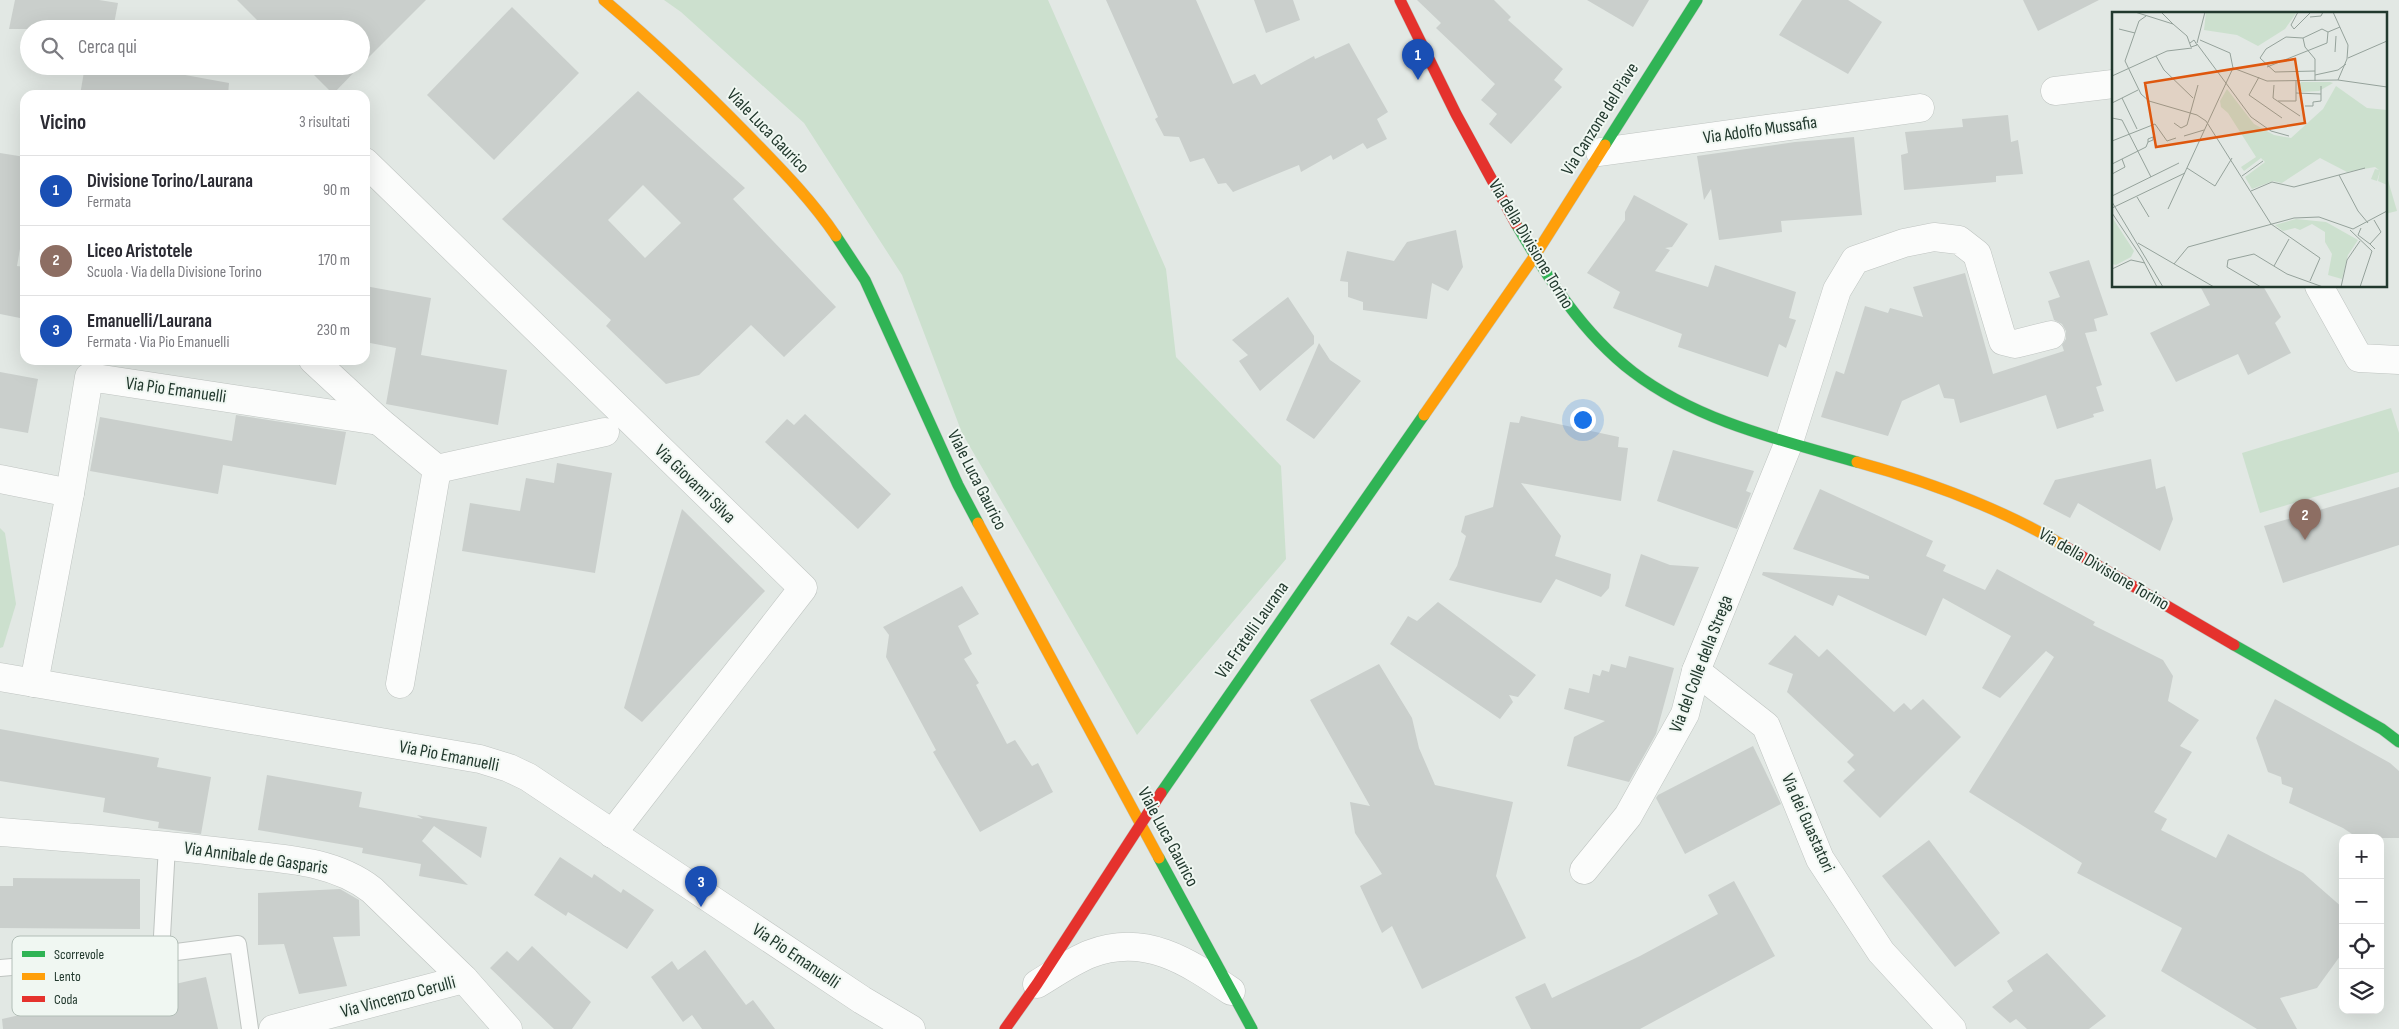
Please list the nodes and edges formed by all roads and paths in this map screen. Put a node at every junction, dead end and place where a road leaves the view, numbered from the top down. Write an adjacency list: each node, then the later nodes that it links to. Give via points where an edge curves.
1 (604, 0): 25 (street, Viale Luca Gaurico, via 653,41 751,135 832,230 864,280 958,485)
2 (1400, 0): 9 (street, Via della Divisione Torino, via 1453,111)
3 (1696, 0): 7 (street, Via Canzone del Piave)
4 (2112, 84): 5 (street)
5 (2056, 91)
6 (1920, 108): 7 (street, Via Adolfo Mussafia)
7 (1600, 152): 9 (street, Via Canzone del Piave)
8 (370, 167): 27 (street, Via Giovanni Silva, via 803,588)
9 (1534, 257): 16 (street, Via della Divisione Torino, via 1576,318 1630,369 1705,414); 25 (street, Via Fratelli Laurana)
10 (2320, 288): 12 (street, via 2358,358)
11 (2051, 335): 16 (street, via 2015,344 2003,341 1977,254 1959,240 1934,237 1904,243 1855,260 1837,290)
12 (2399, 360)
13 (318, 365): 14 (street)
14 (379, 421): 17 (street); 19 (street, Via Pio Emanuelli, via 90,377)
15 (605, 432): 17 (street)
16 (1789, 442): 20 (street, Via del Colle della Strega); 24 (street, Via della Divisione Torino, via 1921,481 1981,503 2038,530 2382,729)
17 (437, 469): 23 (street)
18 (0, 480): 19 (street)
19 (70, 493): 22 (street, Via Pio Emanuelli)
20 (1696, 671): 29 (street, Via del Colle della Strega, via 1685,714 1664,755 1628,816); 41 (street, Via dei Guastatori, via 1766,726 1820,859 1881,952)
21 (0, 677): 22 (street, Via Pio Emanuelli)
22 (34, 683): 27 (street, Via Pio Emanuelli, via 489,762 528,777)
23 (400, 684)
24 (2399, 742)
25 (1140, 822): 33 (street, Via Fratelli Laurana); 34 (street, Viale Luca Gaurico)
26 (0, 832): 28 (street, Via Annibale de Gasparis)
27 (612, 834): 38 (street, Via Pio Emanuelli)
28 (167, 846): 30 (lane); 32 (street, Via Annibale de Gasparis, via 313,863 348,875 372,890)
29 (1584, 870)
30 (162, 936)
31 (178, 952): 35 (lane, via 238,944)
32 (464, 980): 36 (street, Via Vincenzo Cerulli); 37 (street, Via Annibale de Gasparis)
33 (1037, 984): 34 (street, via 1088,955 1113,947 1140,946 1193,966); 39 (street, Via Fratelli Laurana)
34 (1231, 991): 40 (street, Viale Luca Gaurico)
35 (250, 1029)
36 (274, 1029)
37 (508, 1029)
38 (911, 1029)
39 (1005, 1029)
40 (1252, 1029)
41 (1952, 1029)

